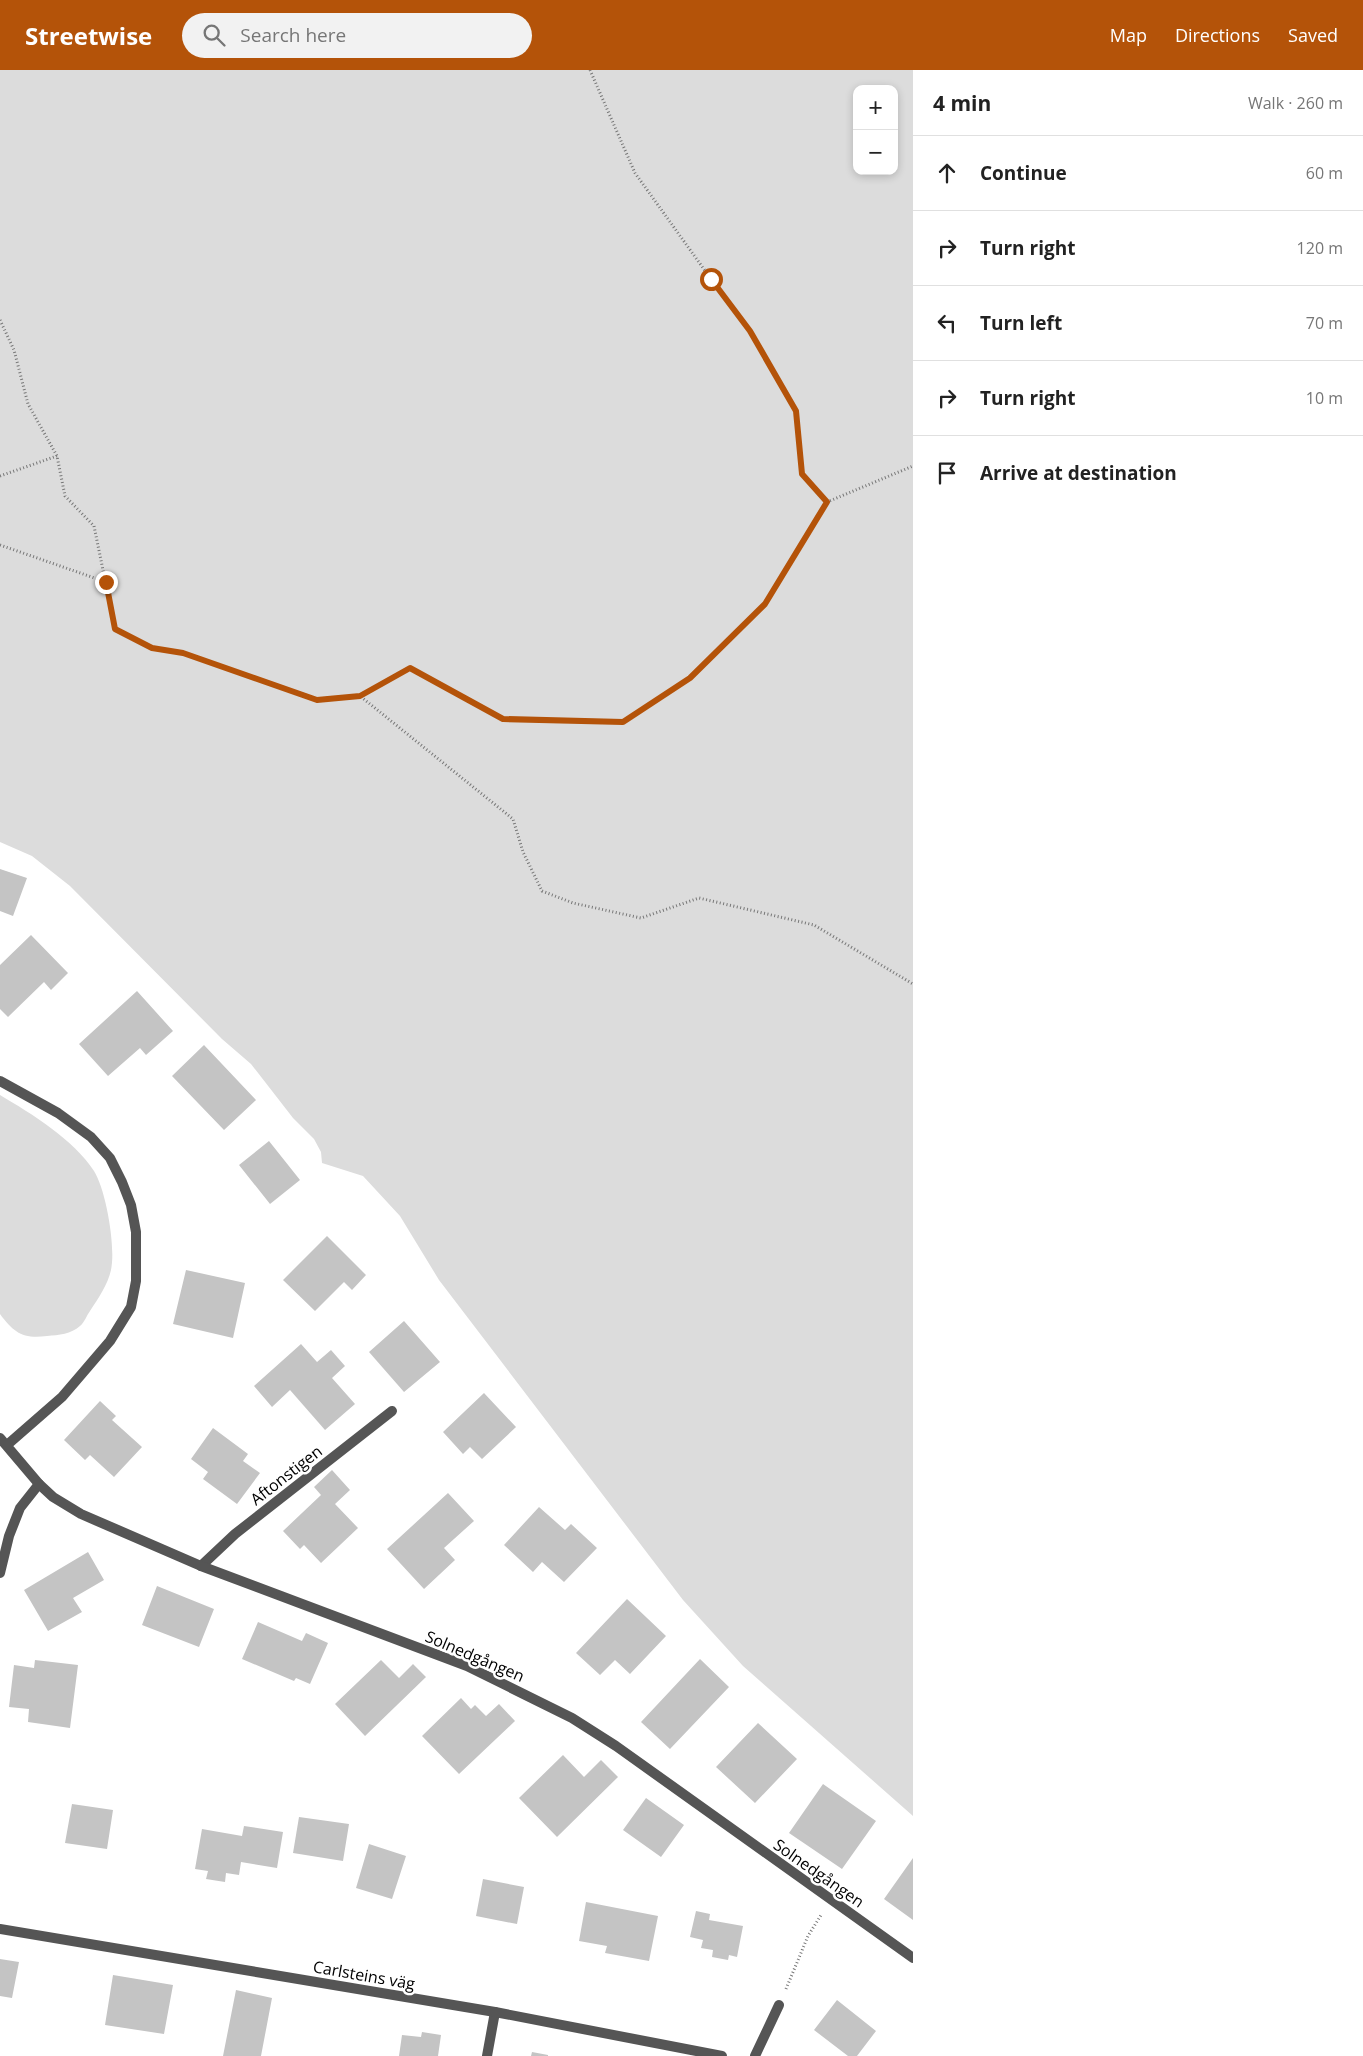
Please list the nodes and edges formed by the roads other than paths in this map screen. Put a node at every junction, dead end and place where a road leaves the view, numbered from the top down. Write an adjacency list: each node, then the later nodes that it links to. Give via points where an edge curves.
1 (0, 1081): 3 (street, via 91,1137 110,1158 131,1205 136,1232 136,1282 131,1306 110,1341 62,1397)
2 (392, 1411): 5 (street, Aftonstigen, via 235,1534)
3 (4, 1441): 4 (street, Solnedgången)
4 (39, 1484): 5 (street, Solnedgången, via 53,1497 82,1514); 6 (street, via 20,1508)
5 (202, 1566): 8 (street, Solnedgången, via 467,1666 572,1718)
6 (0, 1574)
7 (0, 1929): 10 (street, Carlsteins väg)
8 (913, 1958)
9 (780, 2005): 13 (street)
10 (495, 2012): 11 (street); 12 (street, Carlsteins väg)
11 (487, 2056)
12 (722, 2056)
13 (755, 2056)

